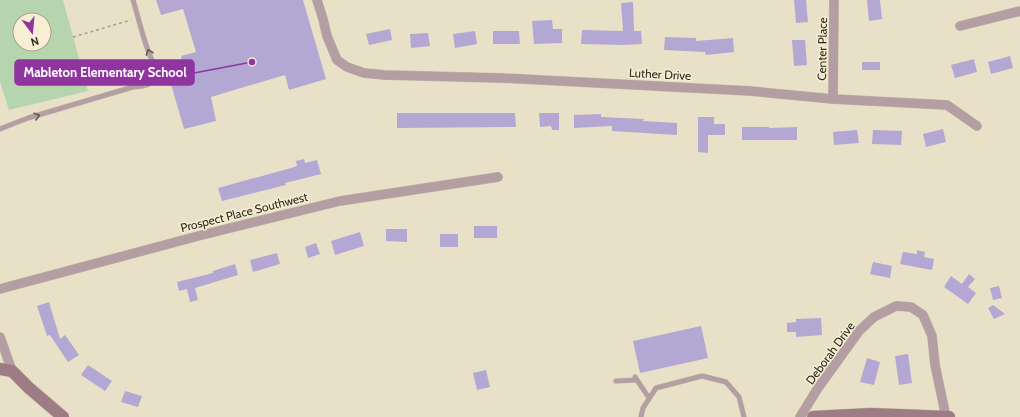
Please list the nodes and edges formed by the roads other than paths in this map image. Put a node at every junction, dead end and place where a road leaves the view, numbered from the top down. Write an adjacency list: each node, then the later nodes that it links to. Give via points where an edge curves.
1 (133, 0): 8 (lane, one-way to 1, via 28,118 133,87 148,86 157,74 157,68 150,57)
2 (317, 0): 6 (street, Luther Drive, via 337,60 364,73 750,91)
3 (834, 0): 6 (street, Center Place)
4 (1020, 11): 5 (street)
5 (960, 26)
6 (833, 99): 7 (street, Luther Drive, via 947,105)
7 (978, 126)
8 (0, 129)
9 (498, 177): 10 (street, Prospect Place Southwest, via 340,201)
10 (0, 289)
11 (0, 337): 12 (street)
12 (6, 370): 15 (street)
13 (616, 381): 14 (lane, via 636,378)
14 (649, 398): 16 (lane); 17 (lane, via 656,388 702,376 726,382 739,397)
15 (63, 417)
16 (641, 417)
17 (744, 417)
18 (800, 417): 20 (street, Deborah Drive, via 858,331 874,317 896,306 911,307 923,315 932,336)
19 (813, 417): 20 (street, via 871,414)
20 (946, 417): 21 (street)
21 (949, 417)

